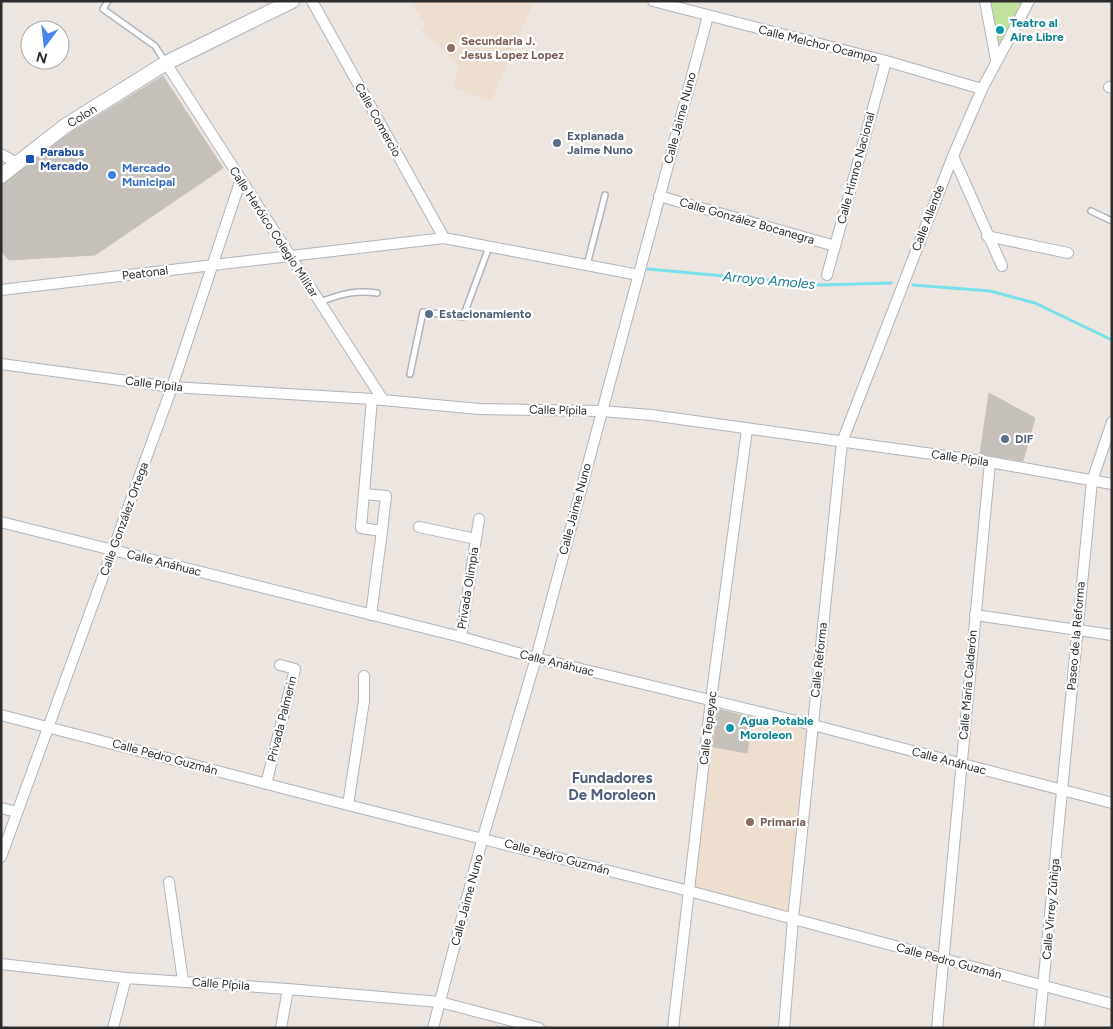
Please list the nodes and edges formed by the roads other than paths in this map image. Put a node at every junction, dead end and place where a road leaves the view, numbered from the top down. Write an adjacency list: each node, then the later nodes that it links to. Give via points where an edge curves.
1 (108, 1): 11 (lane, via 103,9 155,46)
2 (292, 1): 11 (street, Colon)
3 (312, 1): 23 (street, Calle Comercio)
4 (653, 1): 7 (street, Calle Melchor Ocampo)
5 (985, 1): 9 (street)
6 (1029, 1): 9 (street, Calle Allende)
7 (687, 6): 8 (street, Calle Melchor Ocampo)
8 (708, 16): 10 (street, Calle Melchor Ocampo); 19 (street, Calle Jaime Nuno)
9 (996, 60): 12 (street, Calle Allende)
10 (886, 61): 12 (street, Calle Melchor Ocampo); 25 (street, Calle Himno Nacional)
11 (166, 63): 15 (street, Colon, via 65,126); 17 (street, Calle Heróico Colegio Militar)
12 (982, 89): 14 (street, Calle Allende)
13 (1, 154): 15 (street)
14 (953, 156): 22 (street); 44 (street, Calle Allende)
15 (17, 163): 16 (street, Colon)
16 (1, 176)
17 (241, 179): 27 (street, Calle Heróico Colegio Militar); 28 (street, Calle González Ortega)
18 (604, 195): 29 (lane)
19 (658, 196): 25 (street, Calle González Bocanegra); 31 (street, Calle Jaime Nuno)
20 (1091, 211): 21 (lane)
21 (1112, 221)
22 (987, 236): 26 (street); 30 (street)
23 (444, 238): 24 (street, Peatonal); 27 (street, Peatonal)
24 (489, 246): 29 (street, Peatonal); 37 (lane, via 463,317 423,312)
25 (835, 246): 32 (street, Calle Himno Nacional)
26 (1068, 253)
27 (289, 256): 28 (street, Peatonal); 35 (street, Calle Heróico Colegio Militar)
28 (210, 265): 33 (street, Peatonal); 38 (street, Calle González Ortega)
29 (587, 265): 31 (street, Peatonal)
30 (1002, 266)
31 (639, 275): 41 (street, Calle Jaime Nuno)
32 (827, 275)
33 (1, 290)
34 (377, 293): 35 (lane, via 342,293)
35 (320, 302): 40 (street, Calle Heróico Colegio Militar)
36 (1, 364): 38 (street, Calle Pípila)
37 (410, 374)
38 (172, 387): 39 (street, Calle Pípila); 54 (street, Calle González Ortega)
39 (372, 399): 40 (street, Calle Pípila); 48 (street)
40 (383, 400): 41 (street, Calle Pípila, via 479,409)
41 (602, 411): 43 (street, Calle Pípila); 60 (street, Calle Jaime Nuno)
42 (1112, 422): 46 (street, Paseo de la Reforma)
43 (747, 429): 44 (street, Calle Pípila); 63 (street, Calle Tepeyac)
44 (842, 442): 45 (street, Calle Pípila); 65 (street, Calle Reforma)
45 (990, 462): 46 (street, Calle Pípila); 56 (street, Calle María Calderón)
46 (1092, 481): 47 (street, Calle Pípila); 57 (street, Paseo de la Reforma)
47 (1112, 484)
48 (364, 494): 52 (street, via 360,528); 52 (street, via 386,496)
49 (479, 519): 53 (street, Privada Olimpia)
50 (1, 522): 54 (street, Calle Anáhuac)
51 (419, 527): 53 (street, Privada Olimpia)
52 (382, 531): 55 (street)
53 (476, 539): 59 (street, Privada Olimpia)
54 (112, 550): 55 (street, Calle Anáhuac); 66 (street, Calle González Ortega)
55 (371, 615): 59 (street, Calle Anáhuac)
56 (975, 615): 57 (street); 67 (street, Calle María Calderón)
57 (1076, 629): 58 (street); 69 (street, Paseo de la Reforma)
58 (1112, 635)
59 (461, 637): 60 (street, Calle Anáhuac)
60 (536, 658): 63 (street, Calle Anáhuac); 74 (street, Calle Jaime Nuno)
61 (280, 664): 68 (street, Privada Palmerin, via 295,668)
62 (364, 676): 71 (street, via 364,701)
63 (711, 700): 65 (street, Calle Anáhuac); 77 (street, Calle Tepeyac)
64 (1, 715): 66 (street, Calle Pedro Guzmán)
65 (813, 726): 67 (street, Calle Anáhuac); 78 (street, Calle Reforma)
66 (47, 727): 68 (street, Calle Pedro Guzmán); 73 (street, Calle González Ortega)
67 (961, 764): 69 (street, Calle Anáhuac); 79 (street, Calle María Calderón)
68 (266, 784): 71 (street, Calle Pedro Guzmán)
69 (1063, 791): 70 (street, Calle Anáhuac); 83 (street, Calle Virrey Zúñiga)
70 (1112, 803)
71 (348, 805): 74 (street, Calle Pedro Guzmán)
72 (1, 808): 73 (street)
73 (17, 812): 75 (street, Calle González Ortega)
74 (483, 838): 77 (street, Calle Pedro Guzmán); 85 (street, Calle Jaime Nuno)
75 (1, 857)
76 (169, 882): 82 (street)
77 (690, 891): 78 (street, Calle Pedro Guzmán); 91 (street, Calle Tepeyac)
78 (793, 919): 79 (street, Calle Pedro Guzmán); 92 (street, Calle Reforma)
79 (944, 960): 83 (street, Calle Pedro Guzmán); 93 (street, Calle María Calderón)
80 (1, 964): 81 (street, Calle Pípila)
81 (126, 978): 82 (street, Calle Pípila); 87 (street)
82 (183, 981): 84 (street, Calle Pípila)
83 (1044, 986): 86 (street, Calle Pedro Guzmán); 94 (street, Calle Virrey Zúñiga)
84 (288, 989): 85 (street, Calle Pípila); 88 (street)
85 (440, 1002): 89 (street, Calle Jaime Nuno); 90 (street, Calle Pípila)
86 (1112, 1004)
87 (113, 1028)
88 (281, 1028)
89 (433, 1028)
90 (539, 1028)
91 (674, 1028)
92 (784, 1028)
93 (937, 1028)
94 (1039, 1028)

